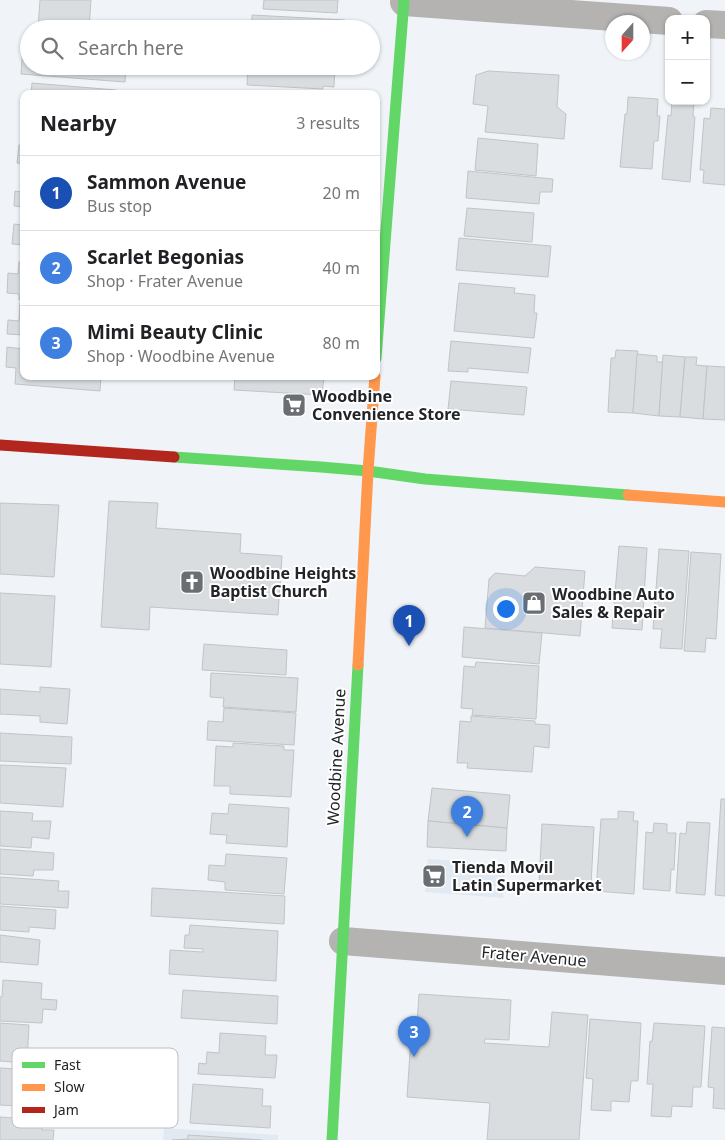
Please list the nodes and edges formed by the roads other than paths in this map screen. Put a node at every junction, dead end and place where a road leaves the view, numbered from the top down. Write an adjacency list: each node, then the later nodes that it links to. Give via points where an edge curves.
1 (404, 1): 2 (street); 5 (main road)
2 (665, 21)
3 (710, 24): 4 (street)
4 (725, 25)
5 (380, 307)
6 (375, 380): 8 (main road, Woodbine Avenue)
7 (0, 445): 8 (main road)
8 (368, 471): 9 (main road, via 424,479); 10 (main road, Woodbine Avenue)
9 (725, 502)
10 (343, 941): 11 (street, Frater Avenue); 12 (main road, Woodbine Avenue)
11 (725, 971)
12 (332, 1140)

